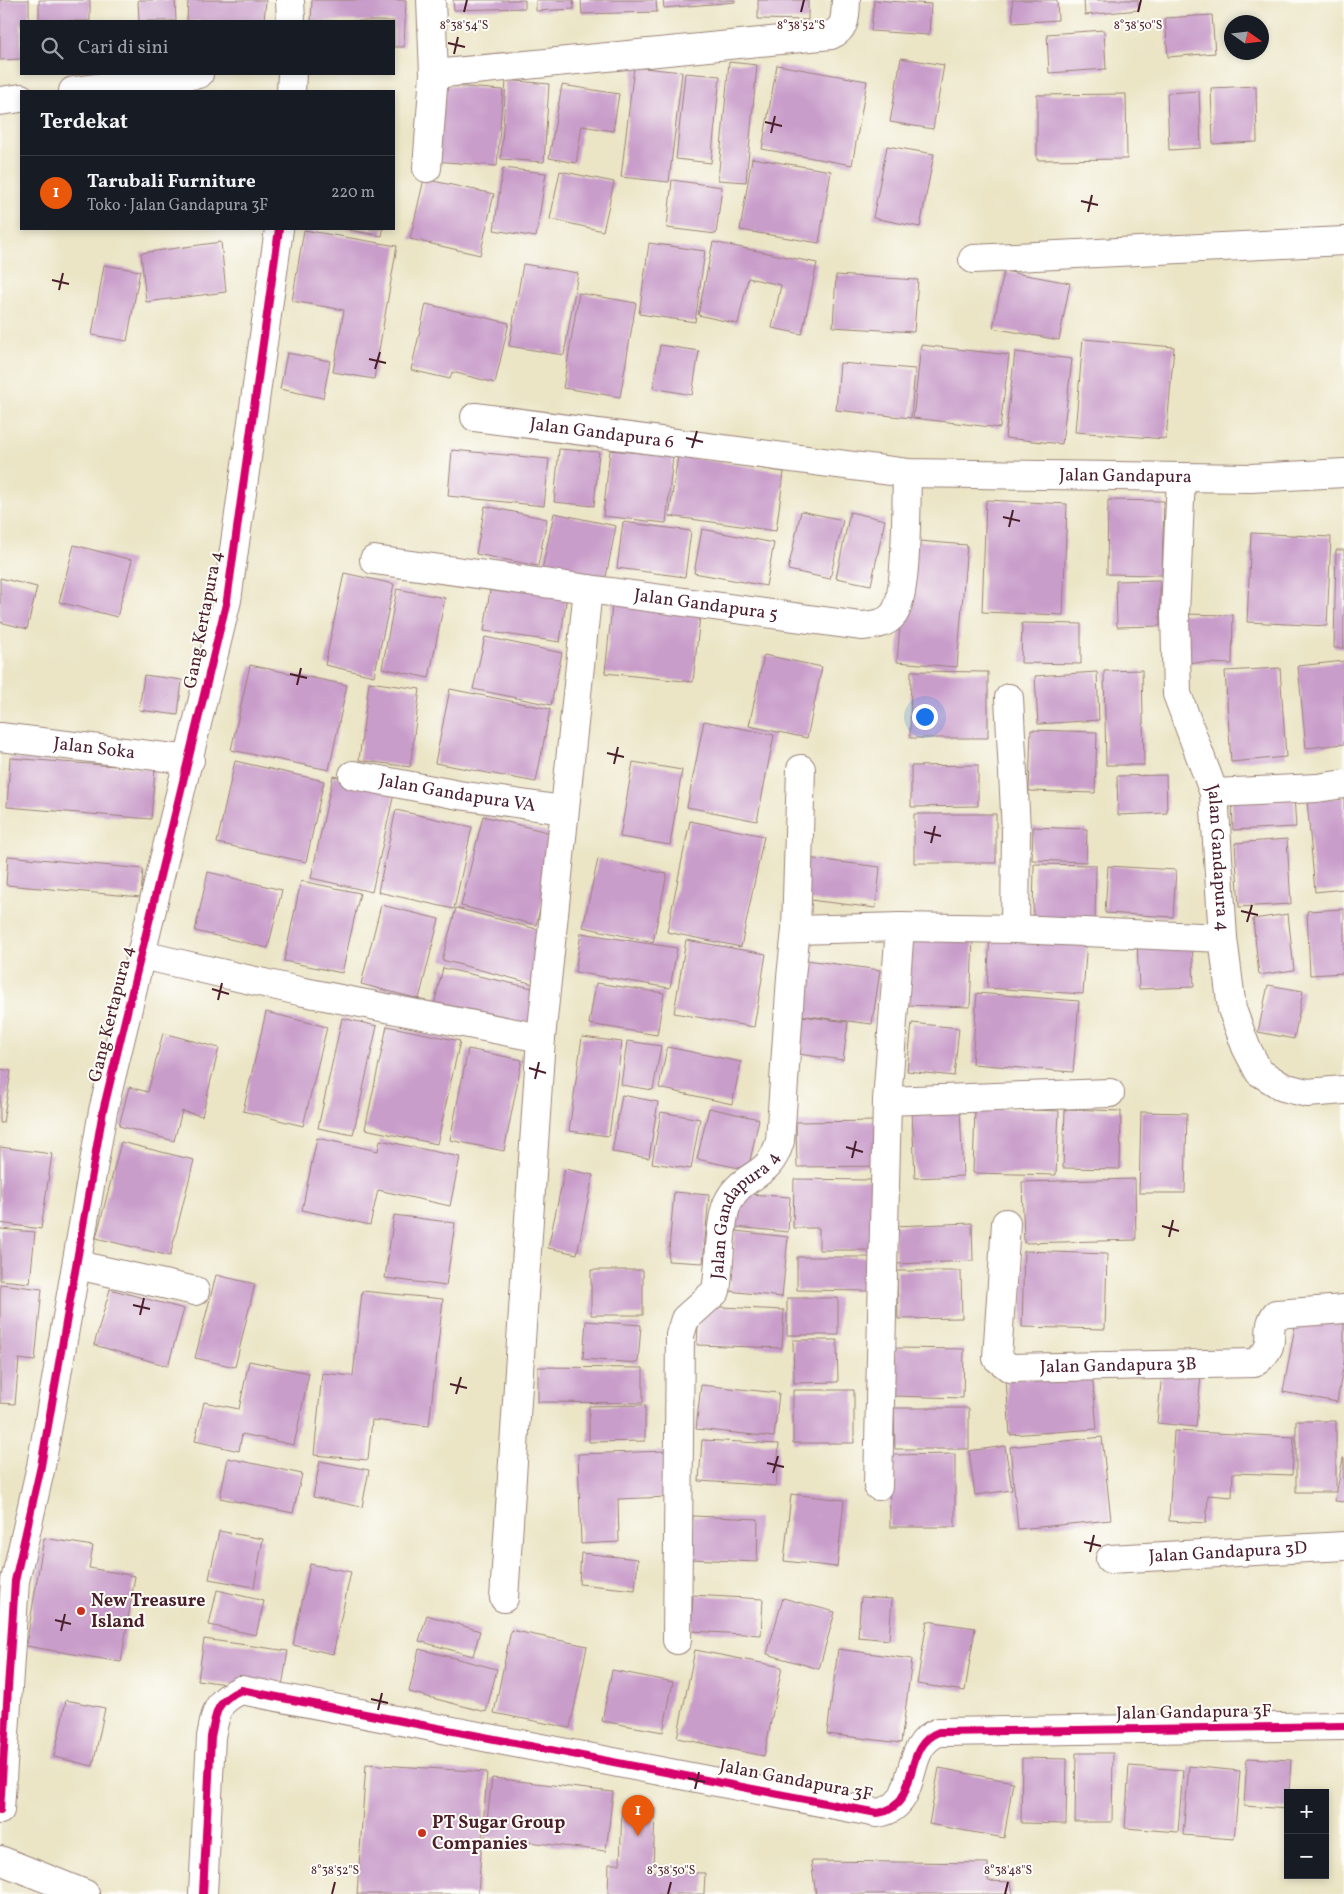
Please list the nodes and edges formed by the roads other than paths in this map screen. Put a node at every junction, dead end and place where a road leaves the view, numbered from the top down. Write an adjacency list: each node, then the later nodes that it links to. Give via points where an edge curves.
1 (290, 0): 4 (main road)
2 (431, 0): 5 (main road)
3 (846, 0): 5 (main road, via 842,28 831,35)
4 (291, 20)
5 (434, 74): 12 (main road)
6 (192, 75): 8 (main road)
7 (292, 75): 9 (main road)
8 (80, 90)
9 (291, 90)
10 (20, 98): 11 (main road)
11 (0, 101)
12 (427, 168)
13 (279, 230): 24 (main road, Gang Kertapura 4, via 227,600)
14 (1344, 240): 15 (main road)
15 (973, 260)
16 (475, 417): 17 (main road, Jalan Gandapura 6)
17 (907, 473): 19 (main road, Jalan Gandapura); 21 (main road, Jalan Gandapura 5, via 899,606 893,616 880,624 860,626)
18 (1344, 474): 19 (main road, Jalan Gandapura)
19 (1181, 477): 28 (main road, Jalan Gandapura 4, via 1175,614 1177,694)
20 (374, 560): 21 (main road, Jalan Gandapura 5)
21 (588, 589): 29 (main road)
22 (1009, 698): 31 (main road, via 1016,830)
23 (0, 737): 24 (main road, Jalan Soka)
24 (190, 760): 34 (main road, Gang Kertapura 4)
25 (801, 769): 32 (main road, Jalan Gandapura 4)
26 (353, 775): 29 (main road, Jalan Gandapura VA)
27 (1344, 784): 28 (main road)
28 (1214, 793): 33 (main road, Jalan Gandapura 4)
29 (563, 810): 35 (main road)
30 (900, 927): 31 (main road, Jalan Gandapura 4); 32 (main road, Jalan Gandapura 4); 38 (main road)
31 (1015, 929): 33 (main road, Jalan Gandapura 4)
32 (796, 930): 47 (main road, Jalan Gandapura 4, via 778,1149 766,1169 746,1181 727,1202 716,1291 685,1319 680,1335)
33 (1223, 938): 36 (main road, via 1232,1009 1259,1072 1283,1088 1307,1093)
34 (142, 955): 35 (main road, via 299,991); 40 (main road, Gang Kertapura 4, via 103,1111)
35 (541, 1038): 46 (main road)
36 (1344, 1090)
37 (1110, 1093): 38 (main road)
38 (887, 1102): 43 (main road)
39 (1006, 1223): 42 (main road, Jalan Gandapura 3B, via 997,1358 1010,1368 1254,1363 1270,1347 1272,1321 1276,1314)
40 (77, 1265): 41 (main road); 49 (main road, Gang Kertapura 4, via 42,1466 15,1581)
41 (195, 1291)
42 (1344, 1310)
43 (878, 1486)
44 (1344, 1546): 45 (main road, Jalan Gandapura 3D)
45 (1110, 1559)
46 (504, 1598)
47 (677, 1640)
48 (1344, 1726): 52 (main road, Jalan Gandapura 3F, via 939,1732 923,1743 901,1801 885,1812 877,1813 241,1690 218,1706 211,1737)
49 (0, 1810)
50 (0, 1860): 51 (main road)
51 (85, 1894)
52 (203, 1894)

